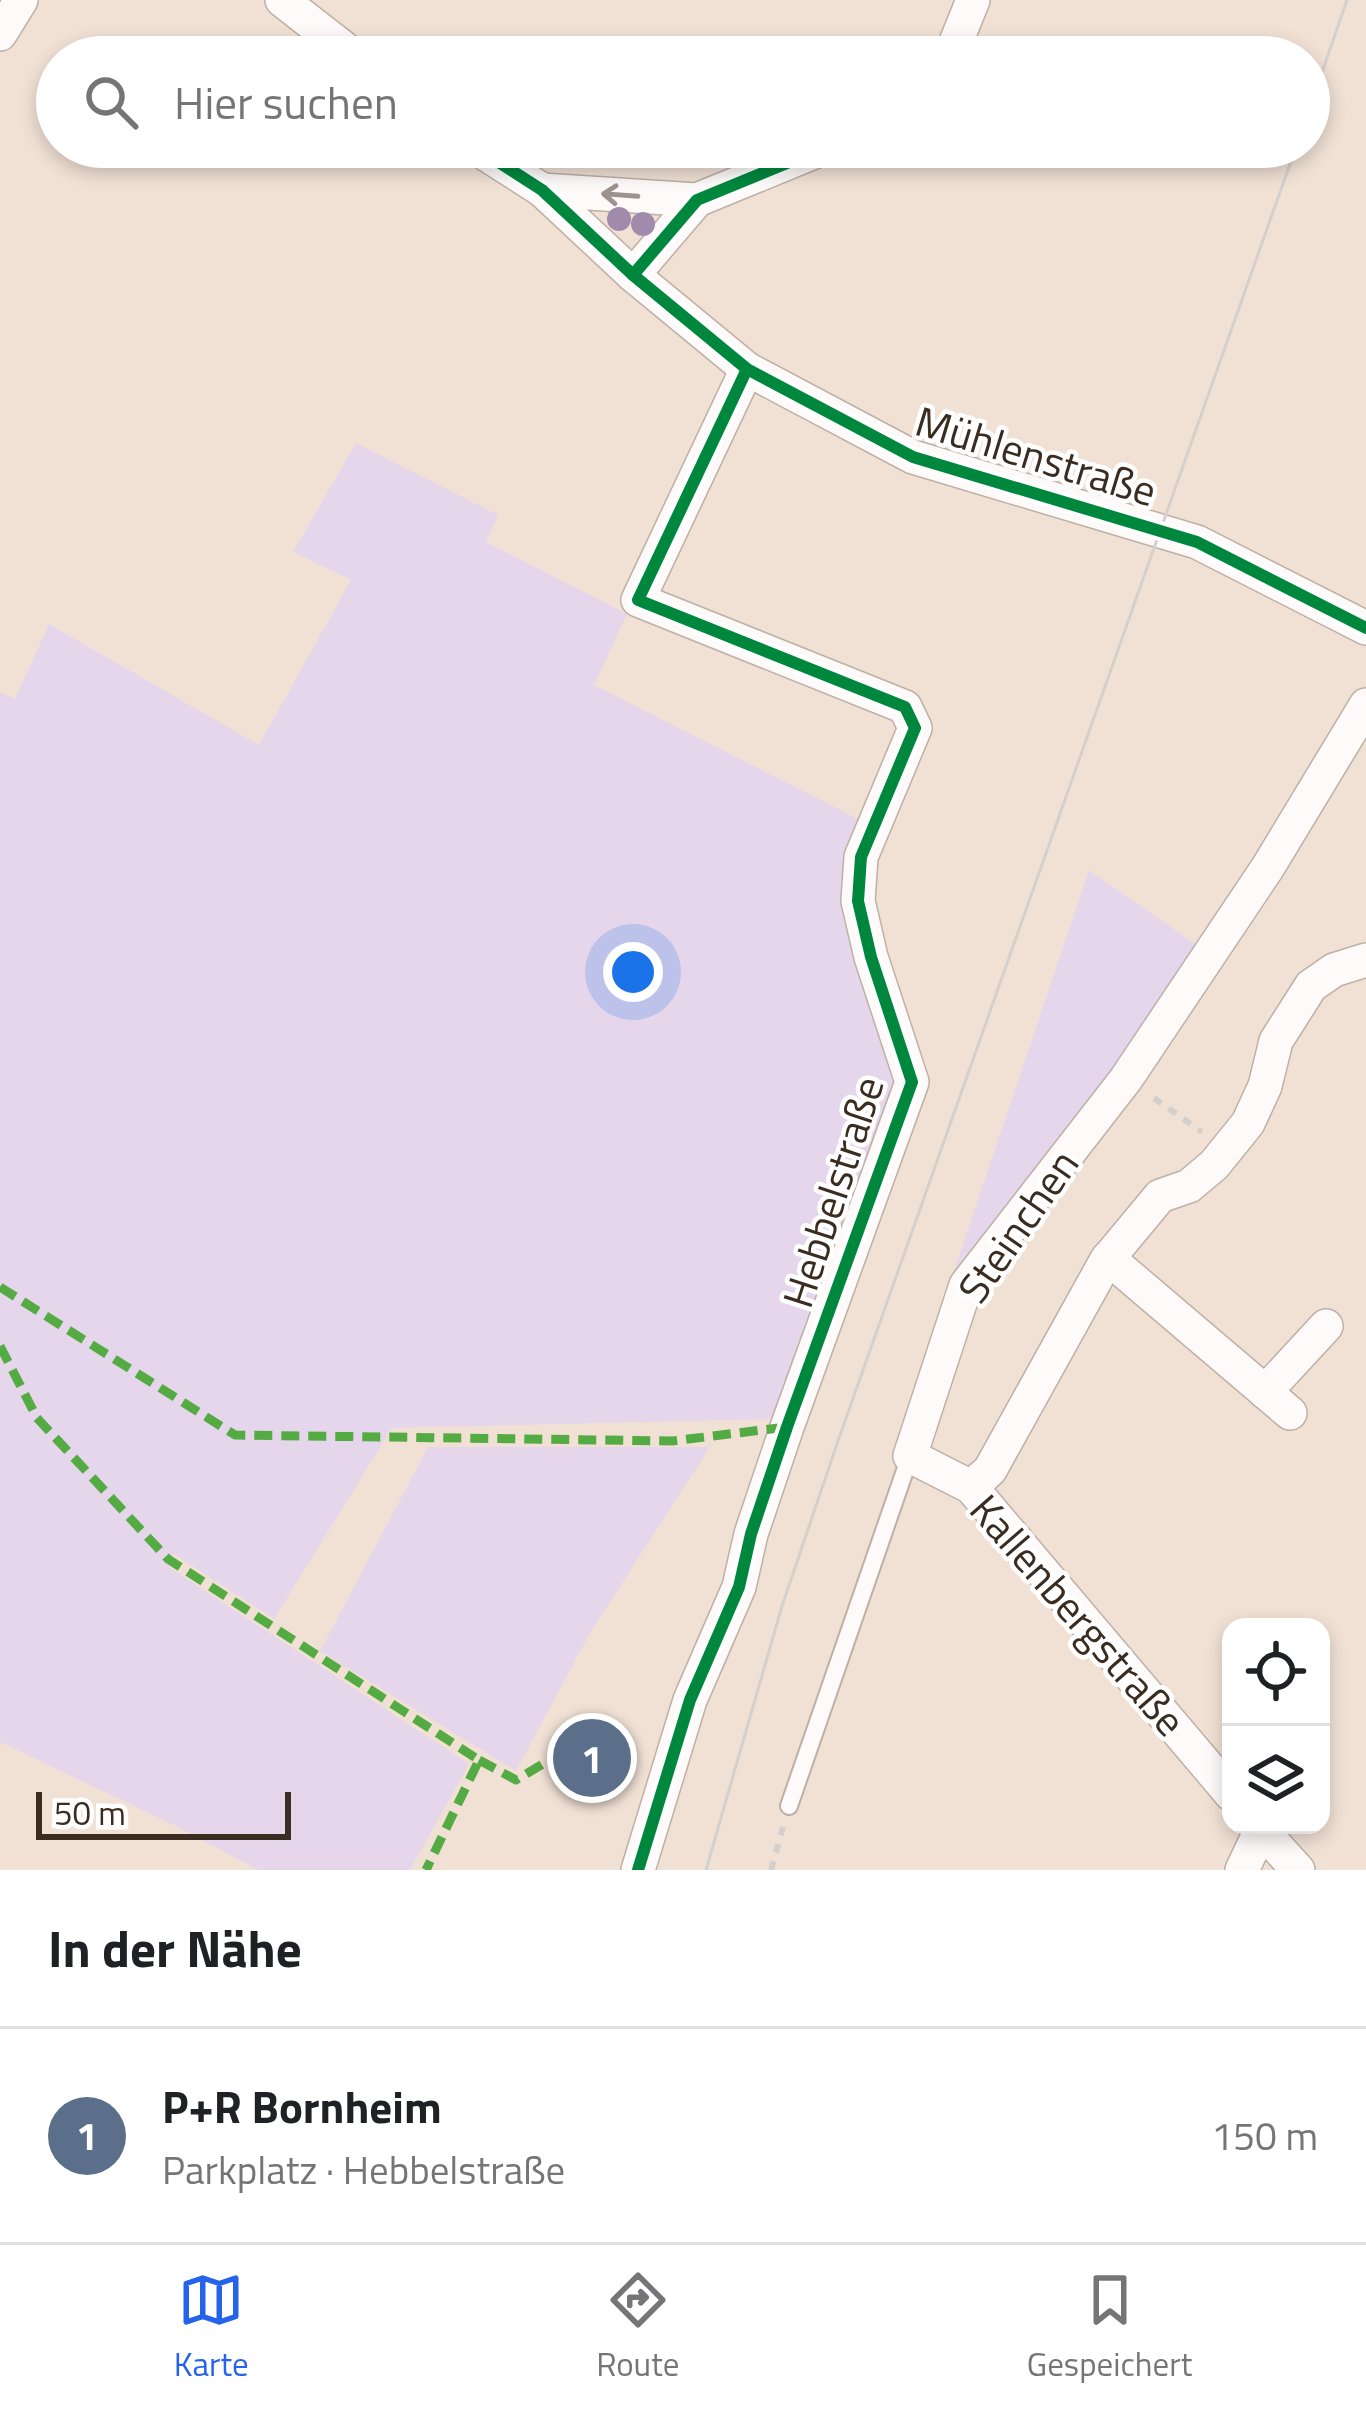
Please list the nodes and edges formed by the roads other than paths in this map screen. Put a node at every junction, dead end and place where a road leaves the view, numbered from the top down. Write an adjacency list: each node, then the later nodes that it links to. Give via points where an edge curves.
1 (21, 0): 4 (street)
2 (283, 0): 5 (street)
3 (974, 0): 6 (street)
4 (0, 34)
5 (328, 36)
6 (959, 36)
7 (508, 168): 9 (street, Mühlenstraße)
8 (775, 168): 10 (street)
9 (542, 190): 10 (street, one-way to 9); 11 (street, Mühlenstraße)
10 (697, 200): 11 (street)
11 (633, 275): 12 (street, Mühlenstraße)
12 (747, 369): 13 (street, Mühlenstraße, via 913,457 1197,542); 24 (street, Hebbelstraße, via 638,600 904,707 915,728 861,857 858,901 912,1082 787,1426 739,1587 690,1700)
13 (1366, 628)
14 (1366, 705): 18 (street, Steinchen, via 1126,1079 966,1285)
15 (1366, 960): 16 (street, via 1311,986 1276,1041 1248,1124 1190,1186 1160,1196)
16 (1108, 1258): 17 (street, via 1277,1402); 19 (street, via 990,1470)
17 (1326, 1326)
18 (910, 1456): 19 (street, Kallenbergstraße); 21 (lane, Steinchen)
19 (971, 1487): 20 (street, Kallenbergstraße)
20 (1222, 1783)
21 (789, 1806)
22 (1256, 1834): 25 (street)
23 (1265, 1834): 26 (street)
24 (638, 1870)
25 (1241, 1870)
26 (1298, 1870)

